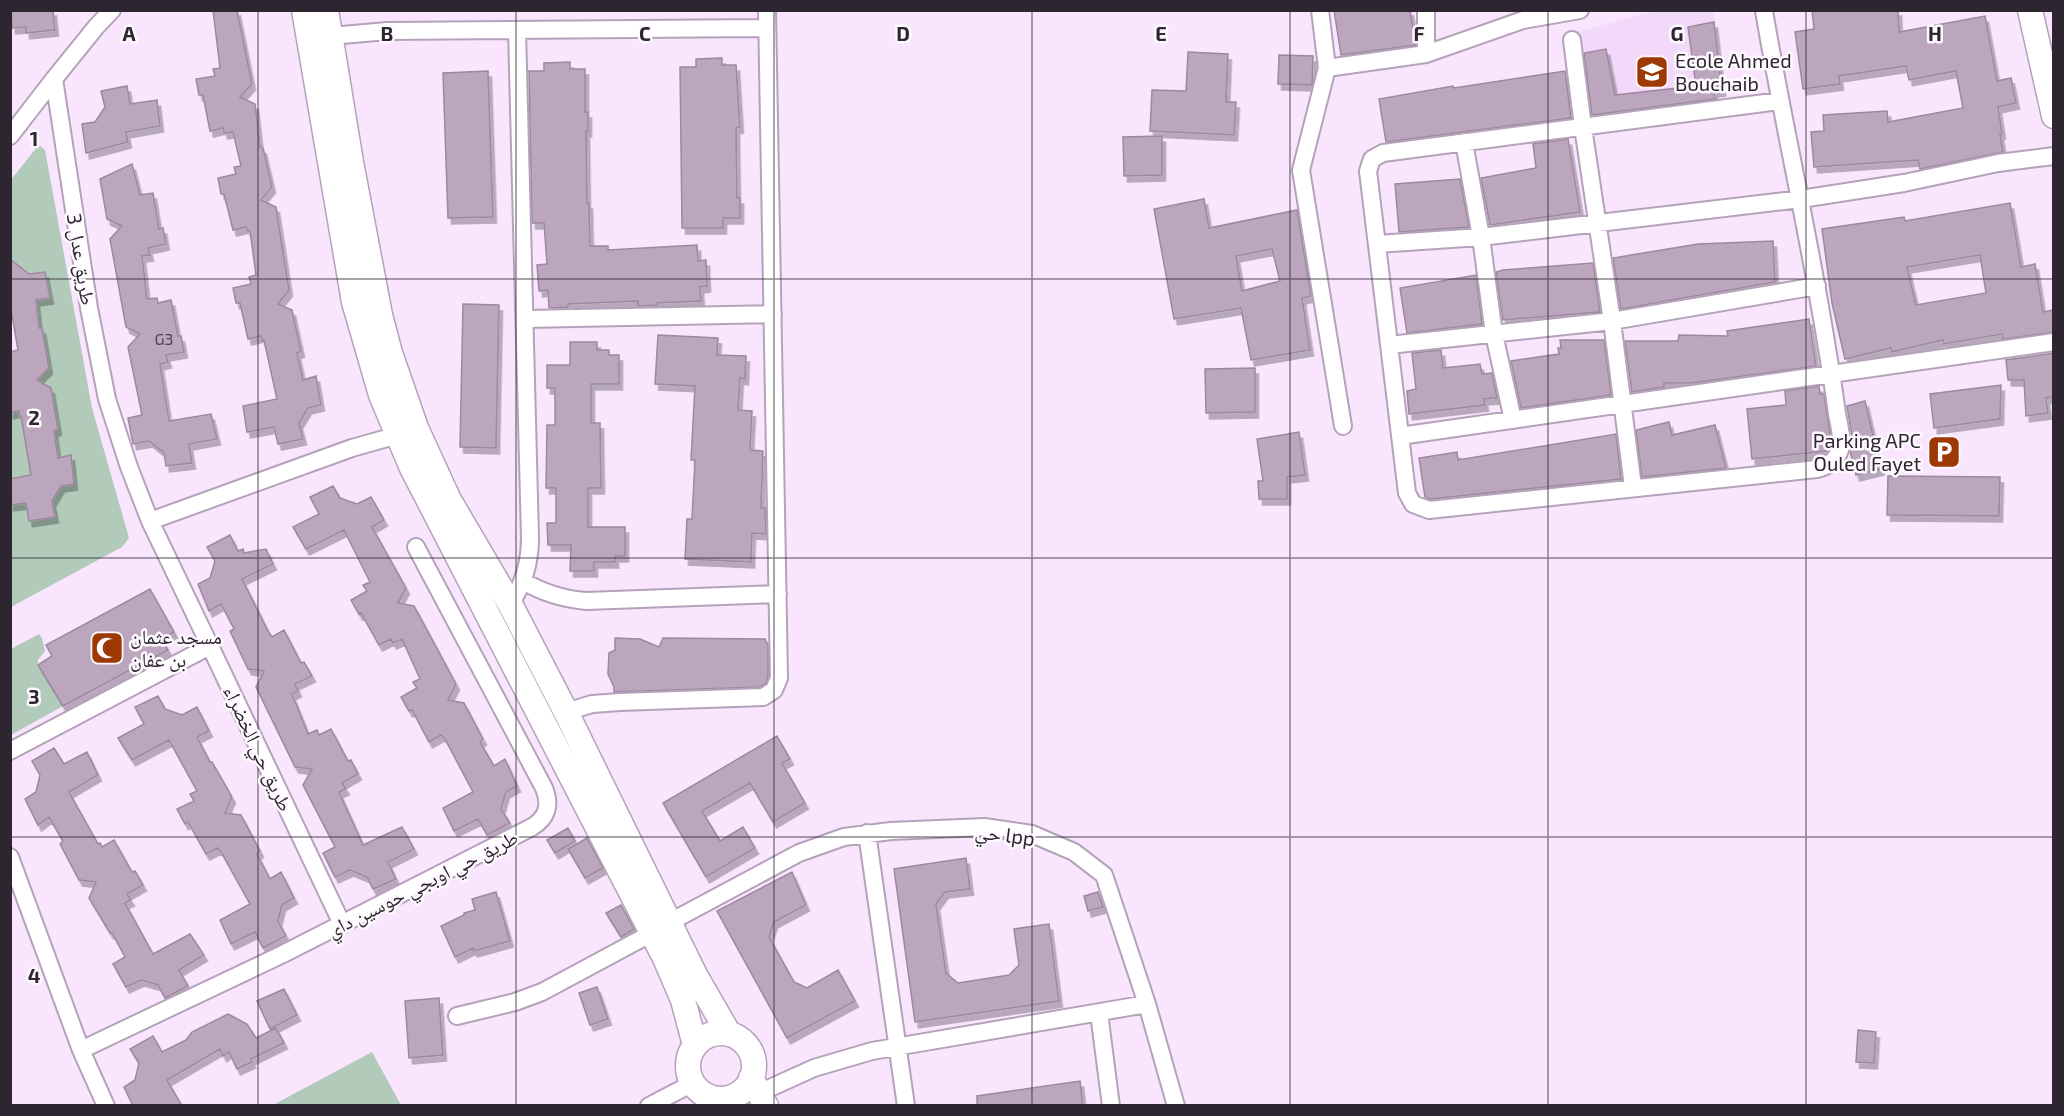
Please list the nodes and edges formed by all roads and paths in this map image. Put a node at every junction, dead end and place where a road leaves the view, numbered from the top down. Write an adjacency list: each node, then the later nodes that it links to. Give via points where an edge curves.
1 (112, 10): 17 (street)
2 (304, 10): 39 (main road, via 354,302 381,395)
3 (326, 10): 13 (main road)
4 (767, 10): 11 (street)
5 (1320, 10): 16 (street)
6 (1426, 10): 15 (street)
7 (1580, 10): 10 (street)
8 (2030, 10): 19 (main road)
9 (1764, 11): 18 (street)
10 (1522, 15): 15 (street)
11 (767, 28): 12 (street); 29 (street)
12 (517, 30): 13 (street, via 387,31); 30 (street)
13 (331, 36): 46 (main road, via 351,162 390,353 416,428 449,500)
14 (1572, 40): 20 (street)
15 (1426, 54): 16 (street)
16 (1328, 69): 38 (street, via 1301,170)
17 (54, 79): 21 (street); 42 (street, طريق عدل 3, via 107,399)
18 (1780, 101): 20 (street); 24 (street)
19 (2054, 116)
20 (1583, 127): 22 (street); 25 (street)
21 (10, 136)
22 (1464, 142): 26 (street); 27 (street, via 1383,153 1372,159 1368,171)
23 (2054, 156): 24 (street)
24 (1801, 199): 25 (street); 28 (street)
25 (1596, 223): 26 (street); 31 (street)
26 (1481, 237): 27 (street); 32 (street)
27 (1377, 244): 34 (street)
28 (1817, 286): 31 (street); 35 (street)
29 (773, 314): 30 (street); 45 (street)
30 (526, 319): 44 (street, via 530,538)
31 (1612, 321): 32 (street); 36 (street)
32 (1494, 334): 34 (street); 37 (street)
33 (2054, 342): 35 (street)
34 (1389, 345): 40 (street)
35 (1831, 374): 36 (street); 41 (street, via 1841,446 1830,464 1817,469)
36 (1623, 404): 37 (street); 41 (street)
37 (1513, 420): 40 (street)
38 (1343, 426)
39 (398, 435): 42 (street); 53 (main road, via 412,468)
40 (1400, 436): 41 (street, via 1407,493 1413,504 1423,510)
41 (1633, 488)
42 (150, 521): 47 (street, طريق عدل 3)
43 (416, 547): 52 (street, طريق حي اوبجي حوسين داي, via 544,788 547,810 532,827)
44 (523, 581): 45 (street, via 560,598 586,601); 46 (street)
45 (778, 594): 48 (street, via 779,678 769,694 606,703)
46 (510, 604): 48 (main road)
47 (210, 646): 49 (street); 52 (street, طريق حي الخضراء)
48 (566, 712): 53 (main road)
49 (10, 751)
50 (867, 832): 53 (street, حي lpp, via 821,843 799,853); 54 (street, حي lpp, via 984,827 1032,834 1074,852 1104,875); 59 (street)
51 (10, 857): 60 (street)
52 (342, 924): 60 (street, طريق حي اوبجي حوسين داي)
53 (661, 928): 56 (street, حي lpp, via 542,992); 57 (main road); 58 (main road)
54 (1147, 1005): 55 (street); 67 (street, حي lpp)
55 (1099, 1012): 59 (street); 66 (street)
56 (457, 1016)
57 (729, 1034): 58 (main road, via 711,1034); 62 (main road, via 739,1038 752,1056)
58 (695, 1045): 61 (main road, via 688,1064)
59 (897, 1047): 62 (street, via 842,1058); 65 (street)
60 (81, 1050): 63 (street)
61 (693, 1083): 62 (main road, via 699,1091 717,1099); 64 (street)
62 (750, 1095)
63 (106, 1106)
64 (649, 1106)
65 (906, 1106)
66 (1111, 1106)
67 (1176, 1106)

